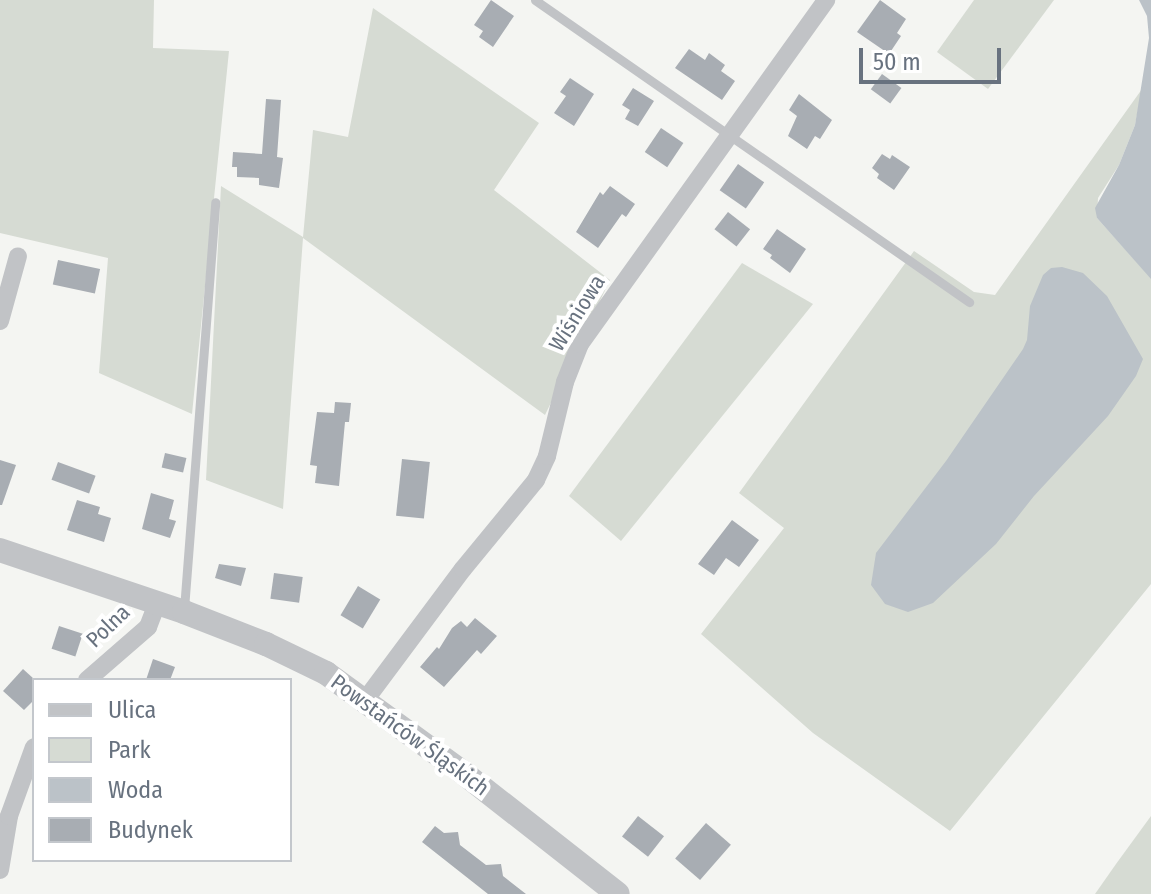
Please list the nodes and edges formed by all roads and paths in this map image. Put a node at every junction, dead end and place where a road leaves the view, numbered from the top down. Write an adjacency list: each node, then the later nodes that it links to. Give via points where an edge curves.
1 (535, 0): 3 (lane)
2 (826, 0): 3 (street, Wiśniowa)
3 (731, 133): 6 (lane); 12 (street, Wiśniowa, via 580,344 536,480)
4 (215, 202): 10 (lane)
5 (18, 256): 7 (street)
6 (969, 302)
7 (0, 321)
8 (0, 550): 9 (street, Powstańców Śląskich)
9 (157, 603): 10 (street, Powstańców Śląskich); 11 (street, Polna, via 148,627)
10 (184, 612): 12 (street, Powstańców Śląskich, via 266,644)
11 (89, 678)
12 (366, 699): 15 (street, Powstańców Śląskich)
13 (32, 753): 14 (street, via 9,816)
14 (0, 870)
15 (618, 894)

